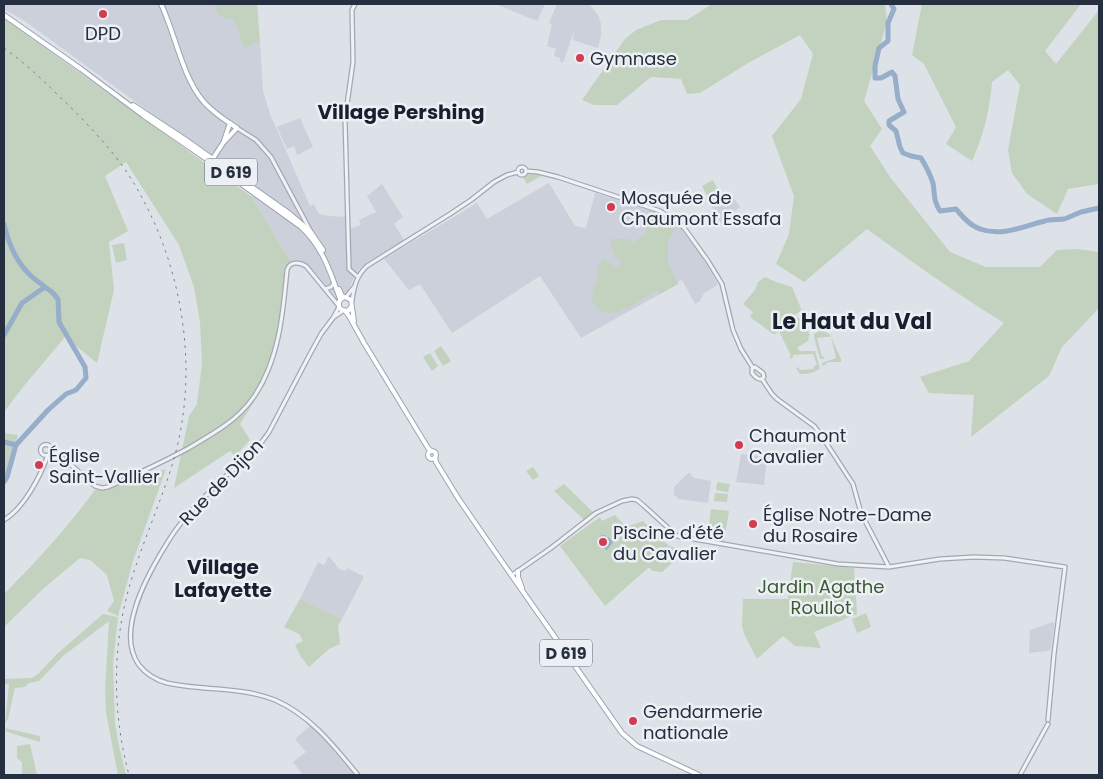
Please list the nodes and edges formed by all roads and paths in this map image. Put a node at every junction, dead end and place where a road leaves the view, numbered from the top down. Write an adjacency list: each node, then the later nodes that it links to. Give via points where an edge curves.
1 (161, 4): 4 (main road, via 196,91 204,103)
2 (356, 4): 9 (street, via 352,10 353,62 345,119 345,151 349,266)
3 (4, 15): 7 (main road, D 619)
4 (230, 123): 5 (main road); 6 (main road)
5 (236, 128): 6 (main road); 8 (street, via 256,140 271,157)
6 (223, 143): 7 (main road)
7 (212, 161): 8 (main road, D 619); 10 (main road, D 619, via 308,233)
8 (310, 231): 13 (main road, D 619, via 326,255)
9 (358, 277): 11 (street); 18 (street, via 371,263 507,175 518,172 522,175 526,171 553,175 650,208 678,222 722,284 733,330)
10 (334, 283): 12 (street); 13 (main road, D 619)
11 (354, 286): 13 (street, Rue de Dijon); 14 (street)
12 (325, 289): 13 (street, via 333,299); 20 (street, via 304,265 296,263 288,267 282,326 272,359 254,397 218,430 180,453 102,488 92,485)
13 (341, 301): 14 (main road, via 349,299); 15 (main road); 16 (street, Rue de Dijon)
14 (351, 304): 15 (main road, via 349,310); 17 (main road)
15 (344, 311): 16 (street, Rue de Dijon); 17 (main road)
16 (333, 318): 27 (street, Rue de Dijon, via 321,334 262,443 221,481 172,535 142,591 130,640 133,655 140,666 159,680 261,695 280,702 313,725)
17 (356, 328): 25 (main road, D 619, via 429,450 428,457 435,459)
18 (753, 368): 19 (street, via 752,373); 19 (street, via 764,373)
19 (762, 379): 23 (street, via 777,398 821,435 853,484 861,513)
20 (52, 450): 21 (street); 21 (street, via 49,445 43,446 42,452)
21 (48, 455): 22 (street, via 27,497)
22 (4, 520)
23 (889, 567): 24 (street, via 838,564 680,537 637,500 629,499 596,513); 29 (street, via 974,557 1065,567 1048,722)
24 (518, 571): 25 (street); 26 (main road)
25 (512, 575): 26 (main road, D 619)
26 (524, 592): 28 (main road, D 619, via 622,732 638,746)
27 (358, 775)
28 (699, 775)
29 (1020, 775)

